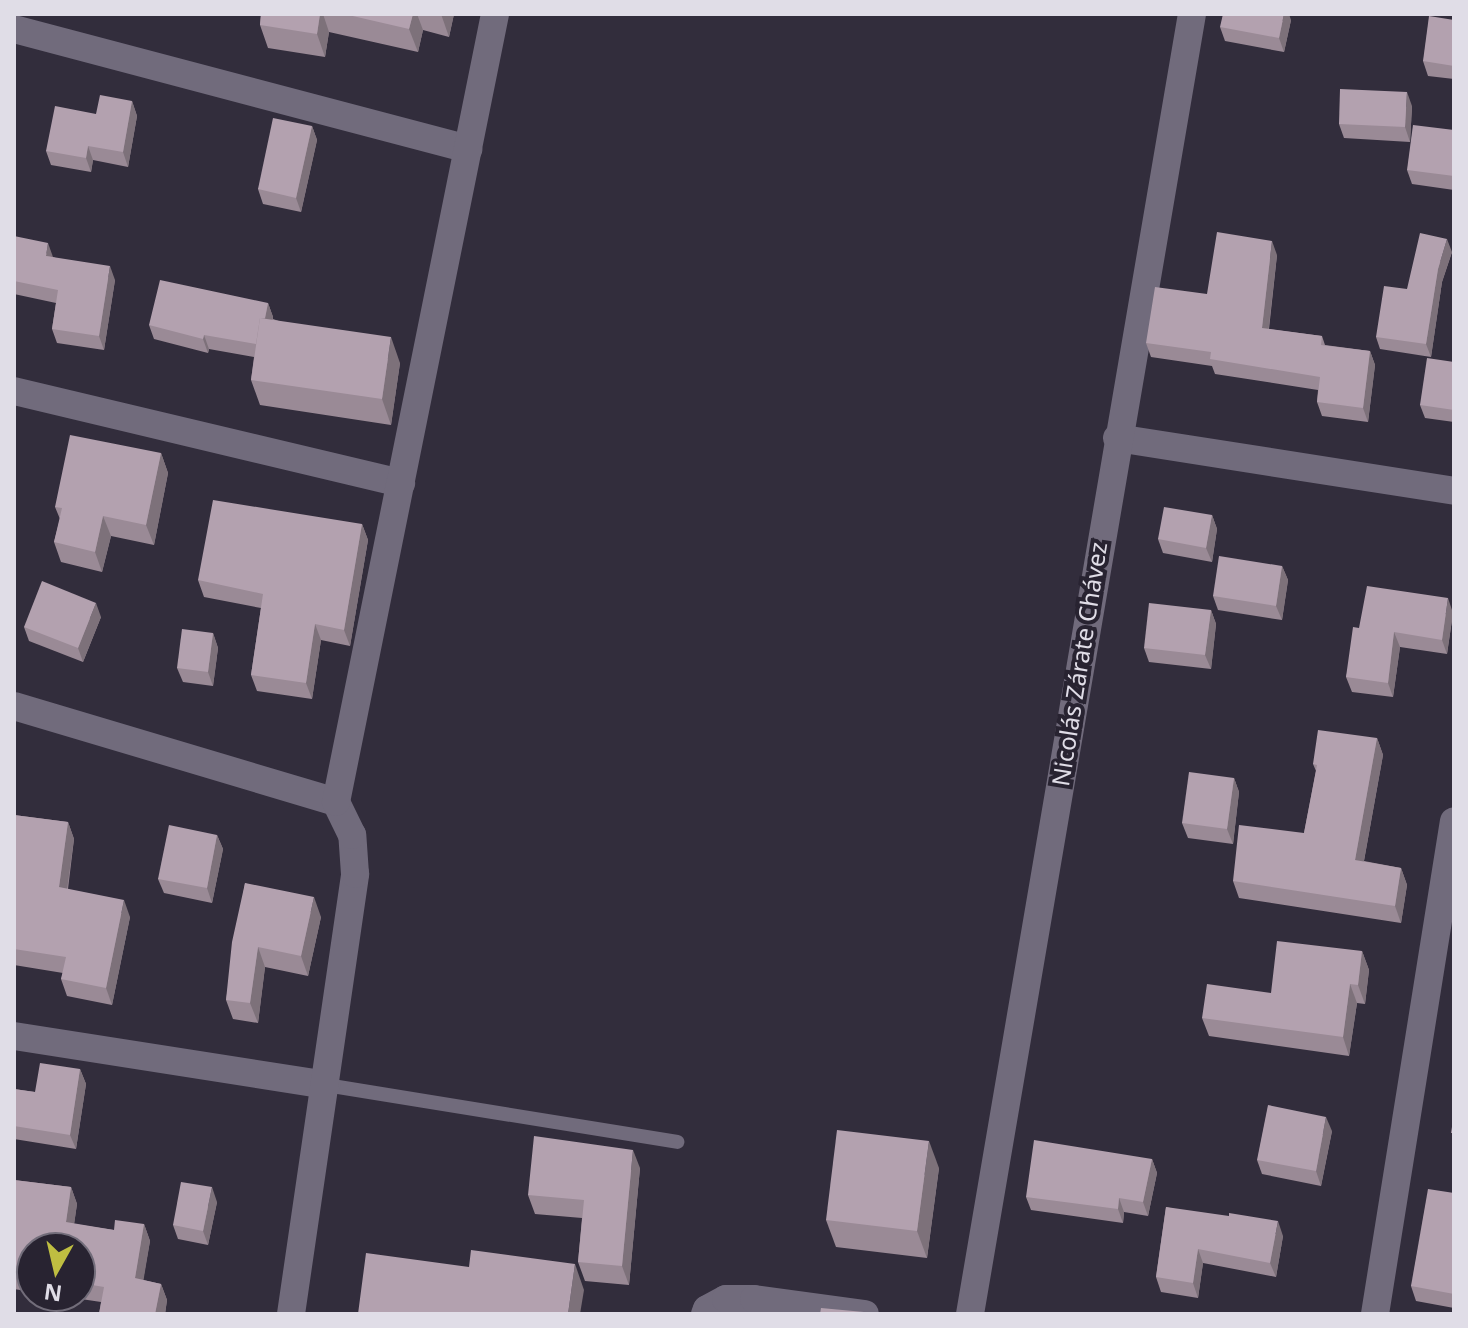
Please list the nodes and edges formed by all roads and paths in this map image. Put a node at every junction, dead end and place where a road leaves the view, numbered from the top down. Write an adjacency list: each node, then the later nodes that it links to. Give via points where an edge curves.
1 (495, 14): 4 (street)
2 (1192, 14): 6 (street, Nicolás Zárate Chávez)
3 (14, 29): 4 (street)
4 (468, 149): 7 (street)
5 (14, 391): 7 (street)
6 (1117, 438): 8 (street); 18 (street, Nicolás Zárate Chávez)
7 (401, 483): 10 (street)
8 (1454, 491)
9 (14, 706): 10 (street)
10 (336, 802): 13 (street, via 352,835 355,874)
11 (1454, 821): 19 (street)
12 (14, 1036): 13 (street)
13 (326, 1085): 14 (lane); 15 (street)
14 (677, 1142)
15 (291, 1314)
16 (705, 1314): 17 (street, via 726,1299 754,1299)
17 (865, 1314)
18 (970, 1314)
19 (1375, 1314)

